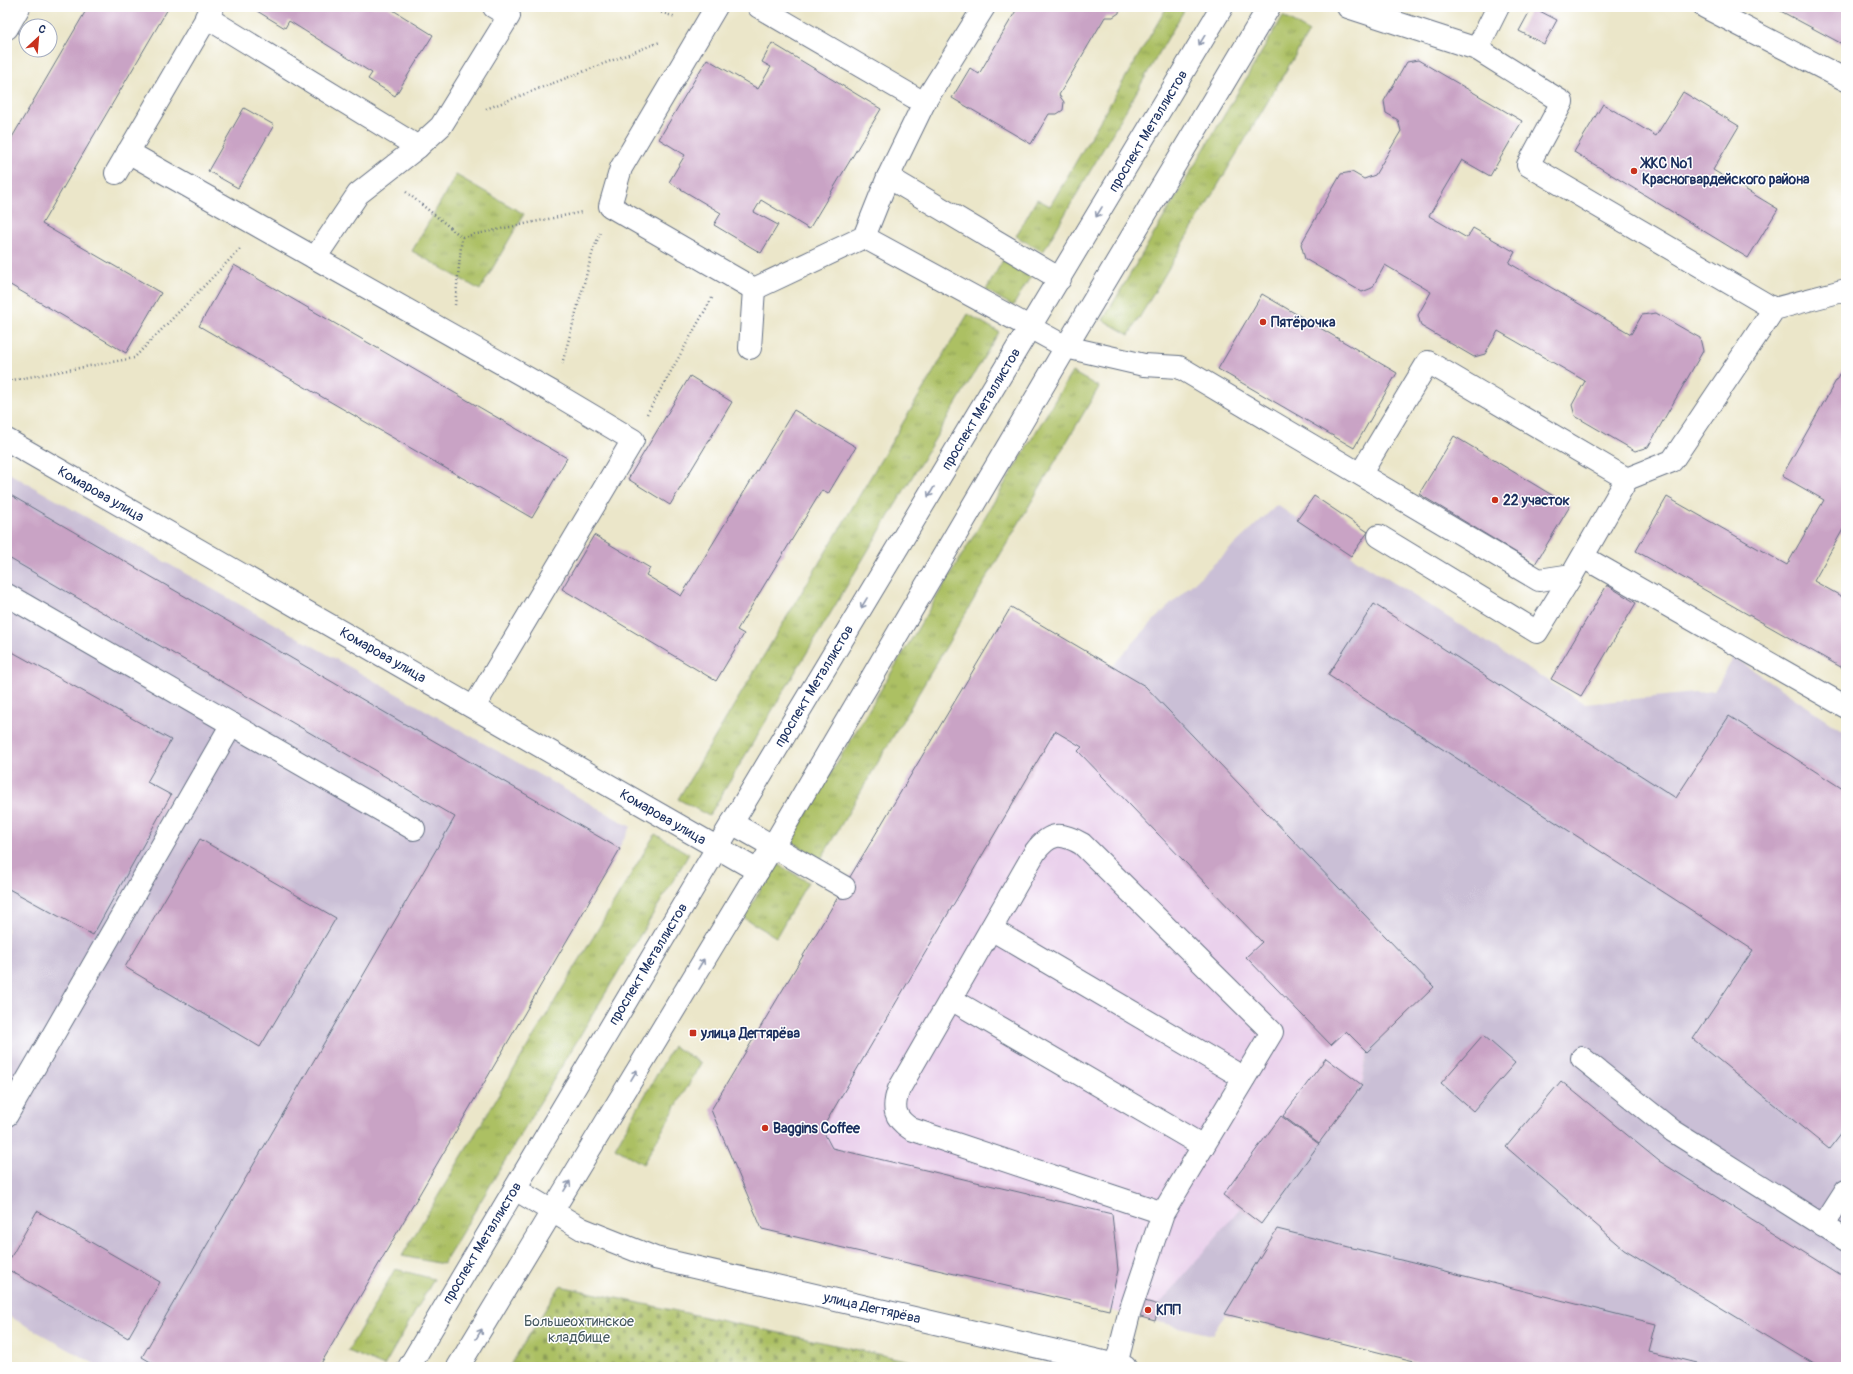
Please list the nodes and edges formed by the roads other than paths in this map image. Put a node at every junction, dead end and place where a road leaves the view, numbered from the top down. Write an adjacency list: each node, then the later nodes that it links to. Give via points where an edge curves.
1 (19, 7): 12 (street)
2 (759, 7): 15 (street)
3 (984, 7): 15 (street)
4 (1222, 7): 22 (street, проспект Металлистов, one-way to 22)
5 (1269, 7): 27 (street)
6 (1348, 7): 13 (street)
7 (1498, 7): 13 (street)
8 (1705, 7): 14 (street)
9 (209, 12): 16 (street); 17 (street)
10 (502, 12): 16 (street, via 441,126)
11 (711, 16): 23 (street, via 621,168 610,206)
12 (7, 28)
13 (1477, 49): 25 (street, via 1562,102 1528,165)
14 (1846, 80)
15 (924, 103): 19 (street)
16 (418, 147): 21 (street, via 358,194)
17 (128, 152): 18 (street); 21 (street)
18 (116, 174)
19 (888, 177): 20 (street); 22 (street)
20 (864, 236): 23 (street); 26 (street)
21 (316, 258): 36 (street, via 632,440)
22 (1060, 278): 26 (street, проспект Металлистов)
23 (754, 289): 28 (street)
24 (1846, 290): 25 (street)
25 (1774, 309): 31 (street, via 1672,461)
26 (1030, 328): 27 (street); 39 (street, проспект Металлистов, one-way to 39)
27 (1066, 347): 30 (street, via 1144,373 1179,367); 41 (street)
28 (750, 348)
29 (7, 440): 36 (street, Комарова улица)
30 (1361, 473): 31 (street, via 1428,362); 34 (street, via 1539,580)
31 (1627, 479): 33 (street)
32 (1378, 536): 34 (street, via 1537,632)
33 (1583, 557): 34 (street); 37 (street)
34 (1572, 575)
35 (7, 595): 38 (street)
36 (474, 707): 42 (street, Комарова улица)
37 (1846, 707)
38 (232, 724): 40 (street); 49 (street)
39 (732, 823): 41 (street); 42 (street, проспект Металлистов)
40 (414, 829)
41 (772, 846): 43 (street); 44 (street)
42 (717, 848): 43 (street, Комарова улица); 51 (street, проспект Металлистов)
43 (758, 871): 53 (street, one-way to 43)
44 (844, 887)
45 (991, 929): 46 (street); 48 (street); 48 (street, via 1035,852 1044,841 1056,835 1069,837 1082,844 1272,1032)
46 (951, 998): 50 (street); 54 (street, via 895,1100 896,1113 901,1122 911,1129)
47 (1582, 1058): 55 (street, via 1673,1131)
48 (1244, 1078): 50 (street)
49 (7, 1115)
50 (1203, 1146): 54 (street)
51 (515, 1189): 53 (street, улица Дегтярёва); 58 (street, проспект Металлистов)
52 (1846, 1190): 55 (street)
53 (552, 1212): 57 (street, улица Дегтярёва, via 582,1229 655,1258); 59 (street, one-way to 53)
54 (1163, 1213): 57 (street, via 1130,1314)
55 (1823, 1226): 56 (street)
56 (1846, 1240)
57 (1121, 1366)
58 (409, 1367)
59 (458, 1367)

